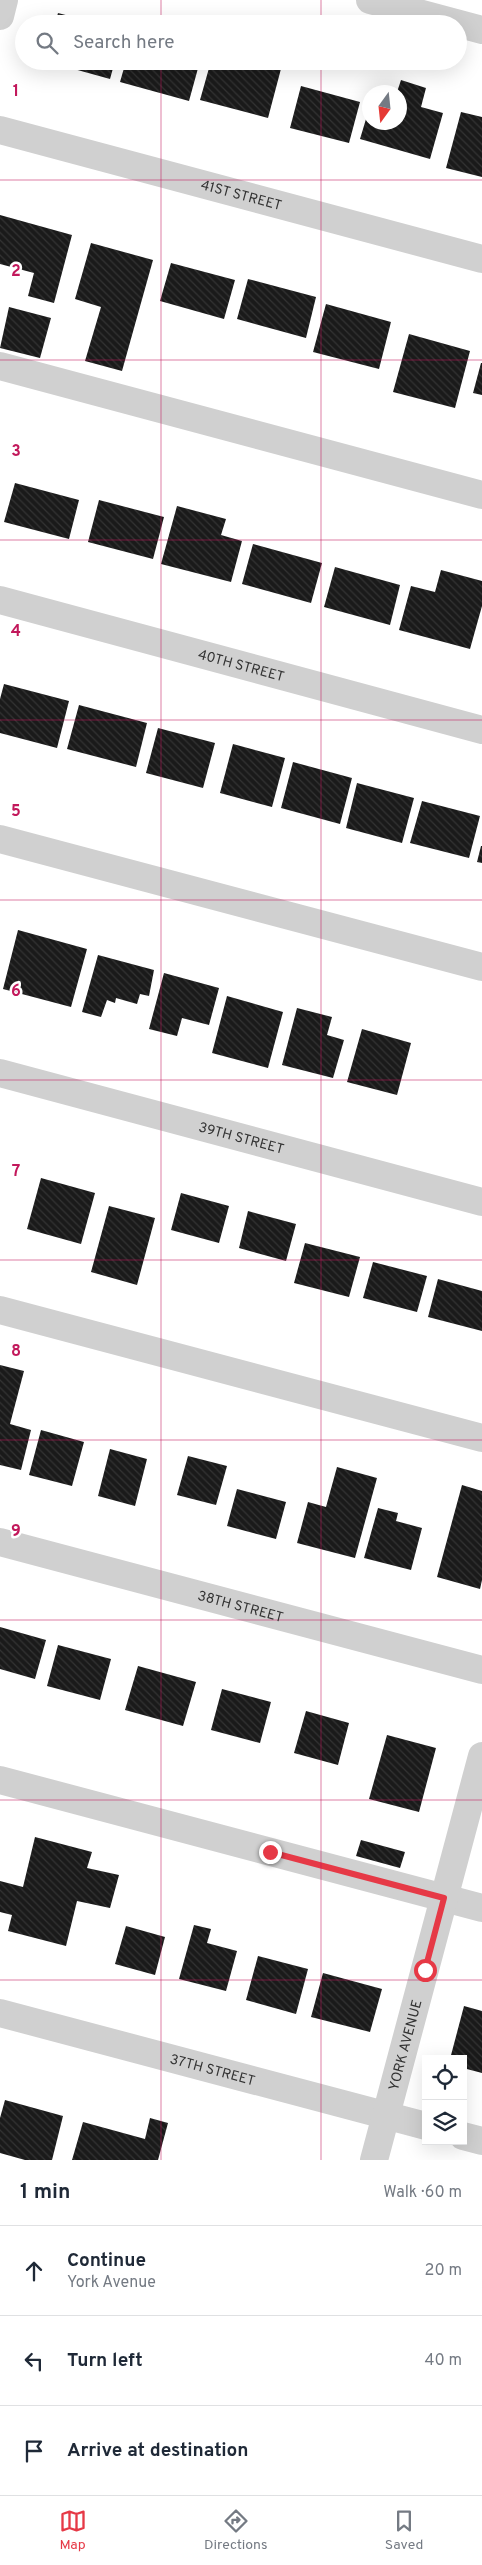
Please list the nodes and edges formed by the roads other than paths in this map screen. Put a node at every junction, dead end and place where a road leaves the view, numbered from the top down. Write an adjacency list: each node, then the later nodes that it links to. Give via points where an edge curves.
1 (4, 0): 4 (street)
2 (370, 0): 3 (street)
3 (426, 15)
4 (0, 16)
5 (467, 26): 6 (street)
6 (482, 30)
7 (0, 130): 8 (street, 41ST STREET)
8 (482, 259)
9 (0, 366): 10 (street)
10 (482, 495)
11 (0, 600): 12 (street, 40TH STREET)
12 (482, 730)
13 (0, 839): 14 (street)
14 (482, 967)
15 (0, 1073): 16 (street, 39TH STREET)
16 (482, 1202)
17 (0, 1310): 18 (street)
18 (482, 1438)
19 (0, 1542): 20 (street, 38TH STREET)
20 (482, 1670)
21 (482, 1756): 23 (street, YORK AVENUE)
22 (0, 1780): 23 (street)
23 (444, 1898): 24 (street); 26 (street, YORK AVENUE)
24 (482, 1908)
25 (0, 2013): 26 (street, 37TH STREET)
26 (386, 2116): 27 (street, 37TH STREET); 30 (street, YORK AVENUE)
27 (422, 2125)
28 (467, 2137): 29 (street)
29 (482, 2141)
30 (374, 2160)

